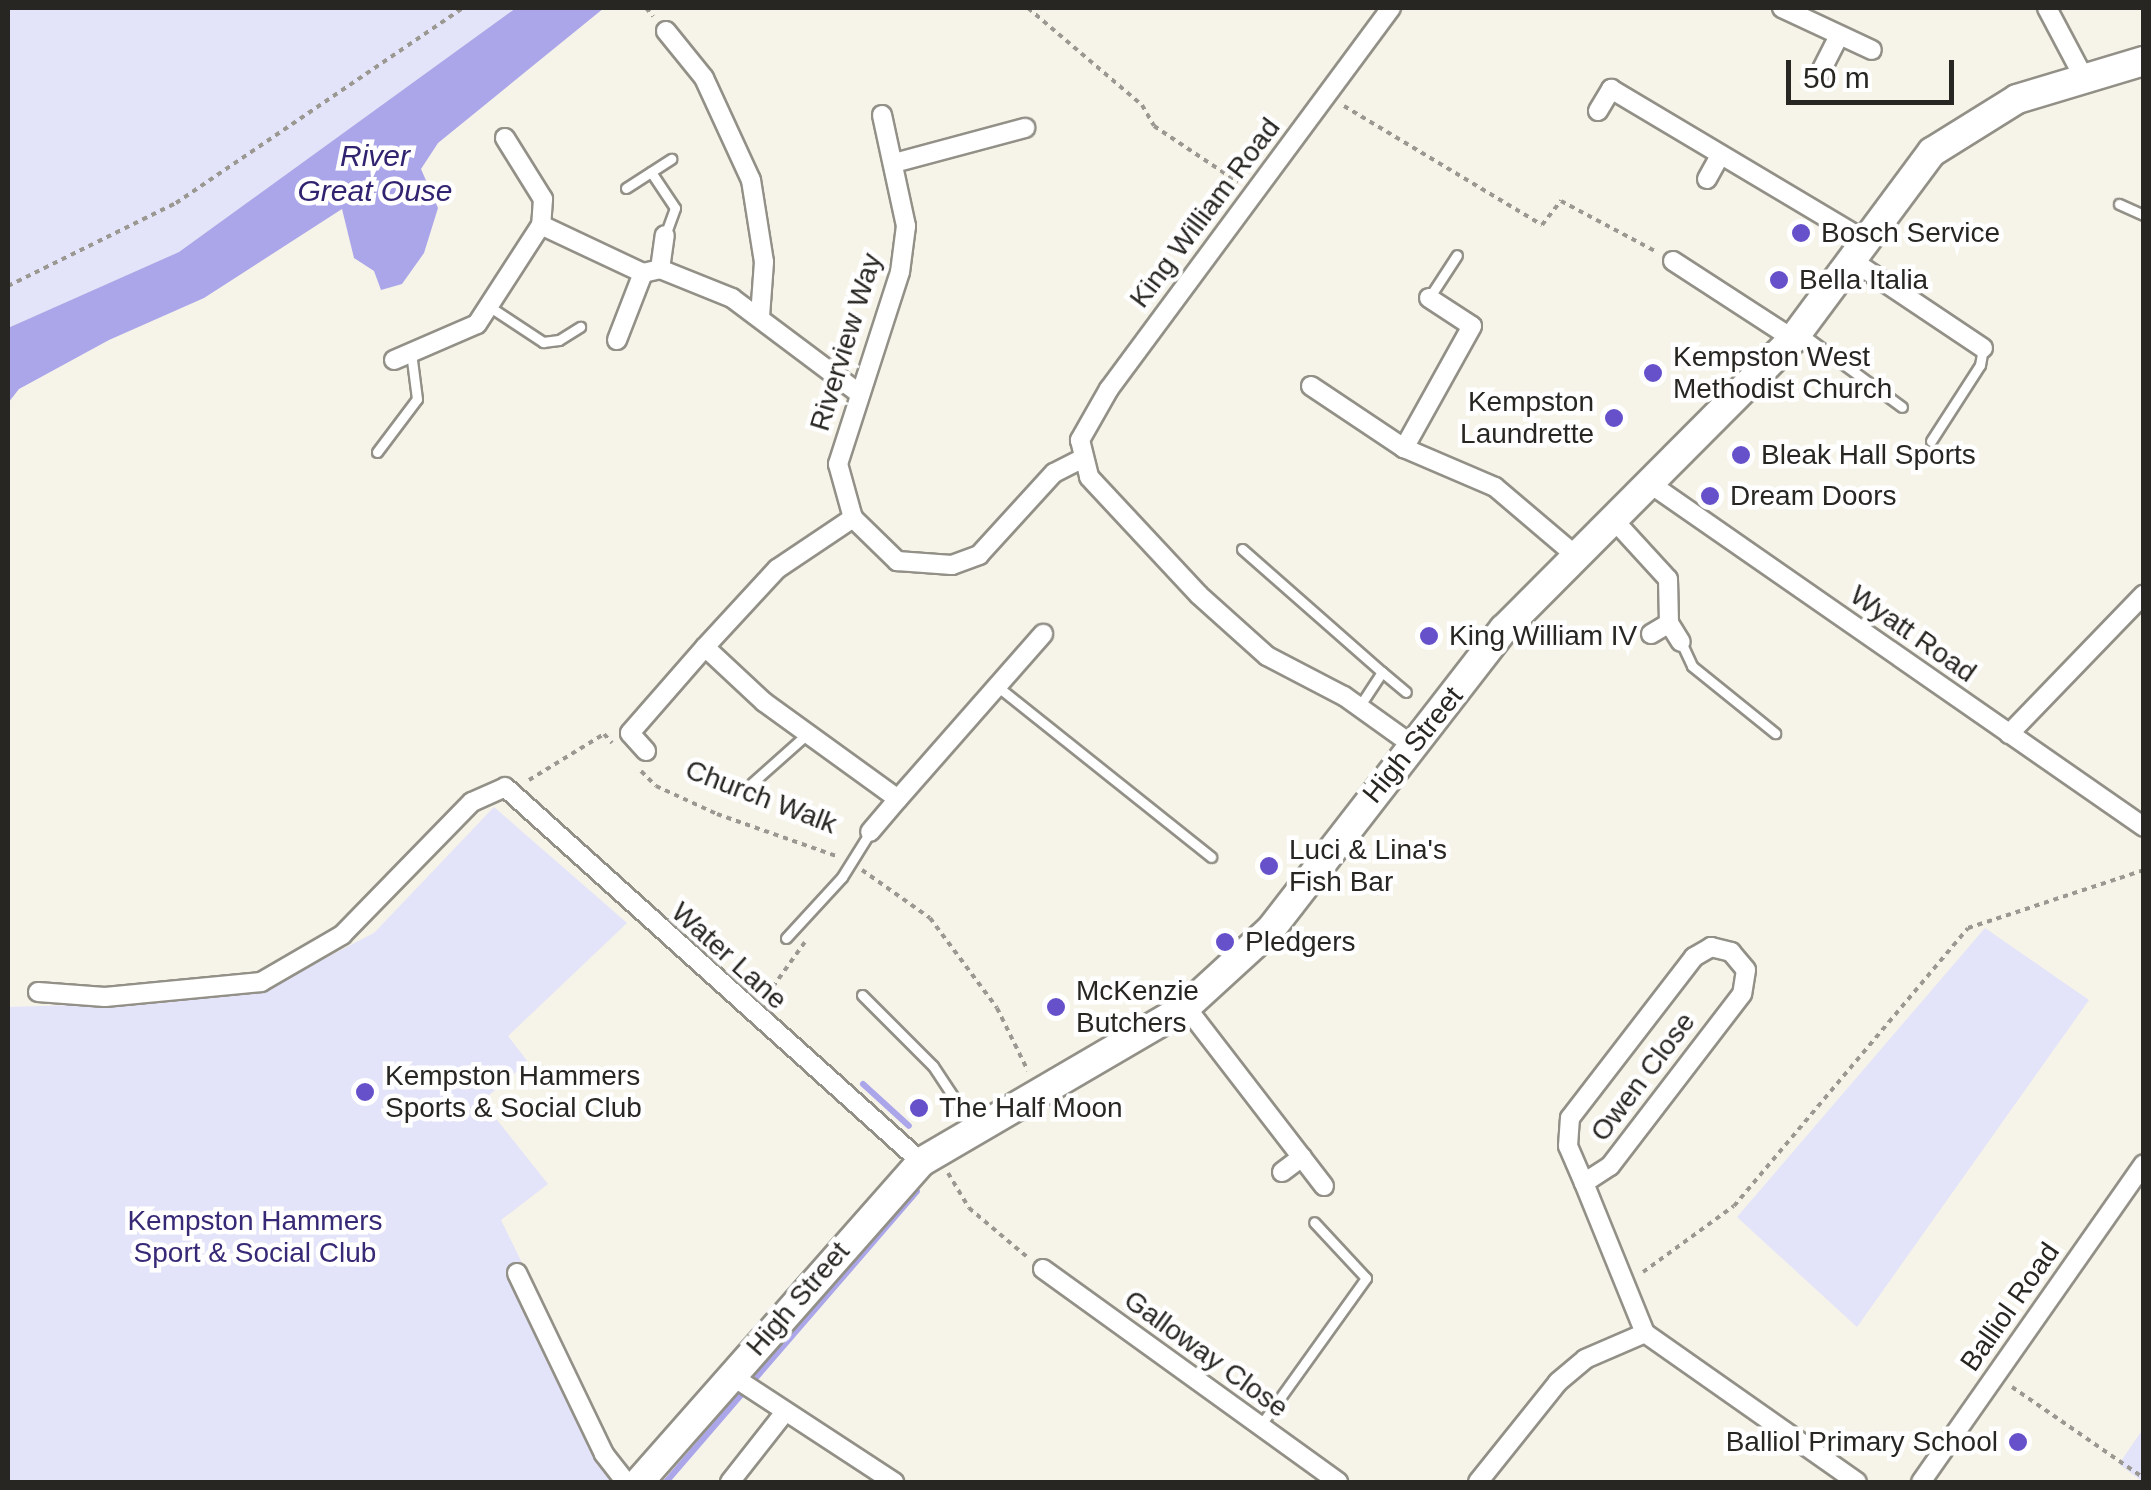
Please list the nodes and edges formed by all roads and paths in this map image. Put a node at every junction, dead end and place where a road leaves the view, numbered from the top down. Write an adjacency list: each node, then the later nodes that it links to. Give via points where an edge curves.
1 (462, 8): 32 (path, via 176,203)
2 (1028, 8): 23 (path, via 1142,105 1154,126)
3 (1388, 8): 12 (street, King William Road)
4 (2047, 8): 11 (street)
5 (1796, 10): 7 (street)
6 (666, 30): 35 (street, via 704,78 752,180 764,262)
7 (1837, 38): 8 (street); 10 (street)
8 (1872, 50)
9 (2144, 61): 11 (main road, High Street)
10 (1820, 73)
11 (2084, 78): 28 (main road, High Street, via 2017,98 1964,126 1932,152)
12 (1328, 95): 23 (street, King William Road); 30 (path, via 1386,137 1542,225 1561,201)
13 (1598, 112): 17 (street, via 1611,88)
14 (882, 115): 19 (street, Riverview Way)
15 (1025, 128): 19 (street)
16 (505, 138): 26 (street, via 543,199)
17 (1720, 156): 21 (street); 28 (street)
18 (671, 160): 20 (lane)
19 (894, 163): 42 (street, Riverview Way, via 906,226 900,272)
20 (651, 172): 22 (lane); 27 (lane, via 675,208)
21 (1707, 179)
22 (626, 188)
23 (1254, 192): 47 (street, King William Road, via 1086,422)
24 (2119, 204): 25 (lane)
25 (2144, 215)
26 (541, 225): 31 (street); 34 (street)
27 (665, 235): 31 (street)
28 (1857, 250): 37 (main road, High Street); 39 (street)
29 (1456, 255): 33 (lane)
30 (1673, 261): 37 (street)
31 (651, 271): 35 (street); 38 (street)
32 (8, 286)
33 (1429, 298): 45 (street, via 1472,326)
34 (490, 307): 36 (lane, via 543,342); 40 (street, via 468,330)
35 (760, 316): 42 (street)
36 (580, 326)
37 (1795, 336): 43 (lane); 48 (main road, High Street)
38 (617, 340)
39 (1983, 348): 44 (lane, via 1980,365)
40 (402, 356): 46 (lane, via 417,400)
41 (1311, 386): 45 (street)
42 (857, 392): 49 (street, Riverview Way, via 838,464)
43 (1902, 407)
44 (1931, 441)
45 (1404, 448): 52 (street, via 1495,488)
46 (377, 452)
47 (1083, 458): 49 (street, via 1054,473 979,554 952,564 924,568 897,561); 62 (street, via 1089,477 1199,596 1267,656)
48 (1652, 486): 50 (main road, High Street); 65 (street, Wyatt Road)
49 (853, 518): 58 (street, via 778,568)
50 (1613, 519): 52 (main road, High Street); 54 (street, via 1668,579)
51 (1242, 549): 59 (lane)
52 (1574, 554): 66 (main road, High Street)
53 (2144, 594): 65 (street)
54 (1670, 622): 56 (street); 57 (street)
55 (1043, 634): 60 (street)
56 (1651, 634)
57 (1681, 642): 63 (lane, via 1692,666)
58 (705, 647): 64 (street); 68 (street, via 630,733)
59 (1382, 672): 61 (lane); 62 (lane)
60 (997, 686): 71 (street); 74 (lane)
61 (1406, 692)
62 (1359, 707): 66 (street)
63 (1775, 733)
64 (806, 734): 69 (lane); 71 (street)
65 (2008, 734): 72 (street, Wyatt Road)
66 (1411, 744): 80 (main road, High Street, via 1271,929)
67 (617, 747): 70 (path, via 604,734 539,777)
68 (638, 756): 75 (path, Church Walk, via 671,793)
69 (752, 783)
70 (505, 788): 78 (street, via 472,802 342,935 261,982 105,997); 85 (street, Water Lane)
71 (898, 798): 73 (street)
72 (2144, 827)
73 (870, 832): 75 (lane)
74 (1212, 857)
75 (850, 863): 77 (lane); 81 (path, Church Walk, via 930,918 997,1008)
76 (2144, 870): 93 (path, via 1968,928 1734,1206)
77 (786, 938)
78 (38, 992)
79 (862, 995): 82 (lane, via 933,1066)
80 (1186, 1006): 81 (main road, High Street); 84 (street)
81 (1038, 1090): 82 (main road, High Street)
82 (973, 1127): 83 (main road, High Street)
83 (945, 1144): 85 (main road, High Street); 91 (path, via 948,1173 969,1208)
84 (1302, 1157): 87 (street); 89 (street)
85 (922, 1162): 96 (main road, High Street)
86 (2144, 1164): 95 (street, Balliol Road)
87 (1282, 1172)
88 (1584, 1183): 88 (street, Owen Close, via 1568,1146 1570,1118 1694,958 1710,948 1731,952 1746,970 1742,994 1610,1166); 93 (street)
89 (1324, 1186)
90 (1314, 1222): 98 (lane, via 1366,1278)
91 (1043, 1269): 98 (street, Galloway Close)
92 (517, 1274): 100 (street, via 604,1454)
93 (1625, 1285): 94 (street)
94 (1645, 1333): 105 (street, via 1585,1360 1558,1382); 106 (street)
95 (1996, 1376): 99 (path); 107 (street, Balliol Road)
96 (743, 1383): 97 (street); 101 (main road, High Street)
97 (784, 1412): 102 (street); 103 (street)
98 (1260, 1426): 104 (street, Galloway Close)
99 (2144, 1478)
100 (626, 1482)
101 (639, 1482)
102 (730, 1482)
103 (894, 1482)
104 (1338, 1482)
105 (1478, 1482)
106 (1857, 1482)
107 (1921, 1482)

